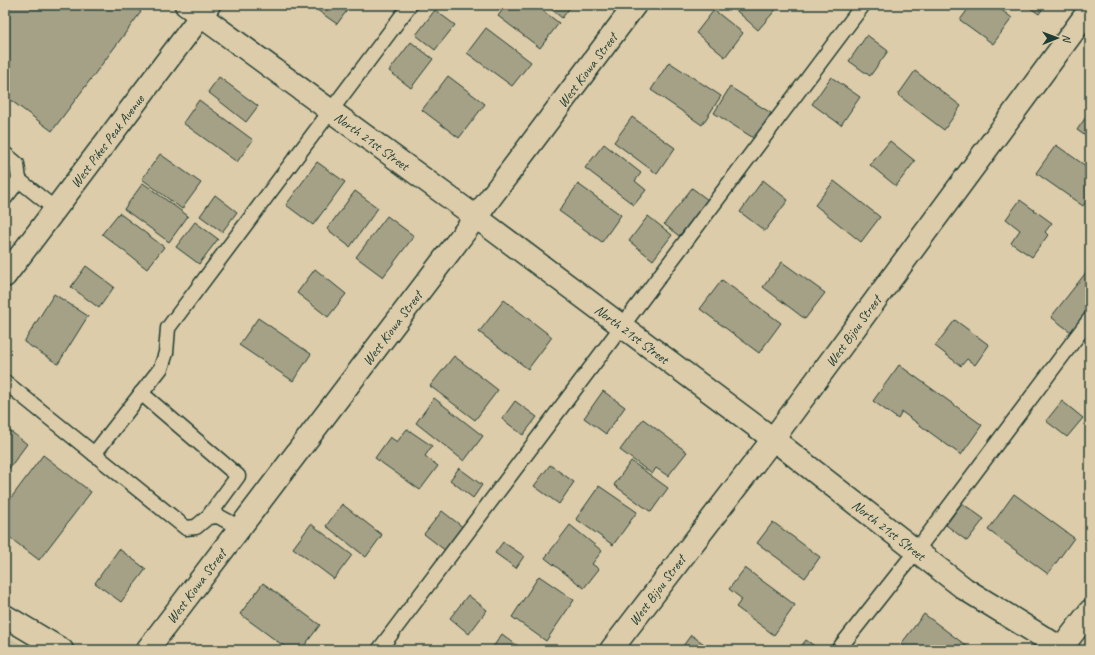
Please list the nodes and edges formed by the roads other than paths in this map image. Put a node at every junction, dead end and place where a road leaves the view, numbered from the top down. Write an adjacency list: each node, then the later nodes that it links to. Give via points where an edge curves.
1 (410, 5): 6 (lane)
2 (635, 5): 11 (street, West Kiowa Street)
3 (863, 5): 14 (lane)
4 (198, 9): 6 (street, North 21st Street); 10 (street, West Pikes Peak Avenue)
5 (1090, 9): 17 (street, West Bijou Street)
6 (331, 111): 11 (street, North 21st Street); 16 (lane, via 168,328 166,353 161,368)
7 (5, 154): 8 (lane, via 17,164)
8 (19, 180): 9 (lane); 10 (lane)
9 (5, 198)
10 (55, 209): 12 (street, West Pikes Peak Avenue)
11 (476, 218): 14 (street, North 21st Street); 20 (street, West Kiowa Street)
12 (5, 276)
13 (1090, 319): 21 (lane)
14 (621, 326): 17 (street, North 21st Street); 26 (lane)
15 (5, 382): 18 (lane)
16 (141, 393): 18 (lane); 19 (lane, via 238,476)
17 (773, 439): 21 (street, North 21st Street); 27 (street, West Bijou Street)
18 (94, 454): 19 (lane, via 186,528 196,527)
19 (208, 517): 20 (lane, via 218,516)
20 (240, 528): 25 (street, West Kiowa Street)
21 (916, 551): 28 (lane); 29 (street, North 21st Street, via 965,589)
22 (1090, 612): 29 (street)
23 (5, 616): 24 (street)
24 (62, 650)
25 (146, 650)
26 (379, 650)
27 (611, 650)
28 (838, 650)
29 (1061, 650)

